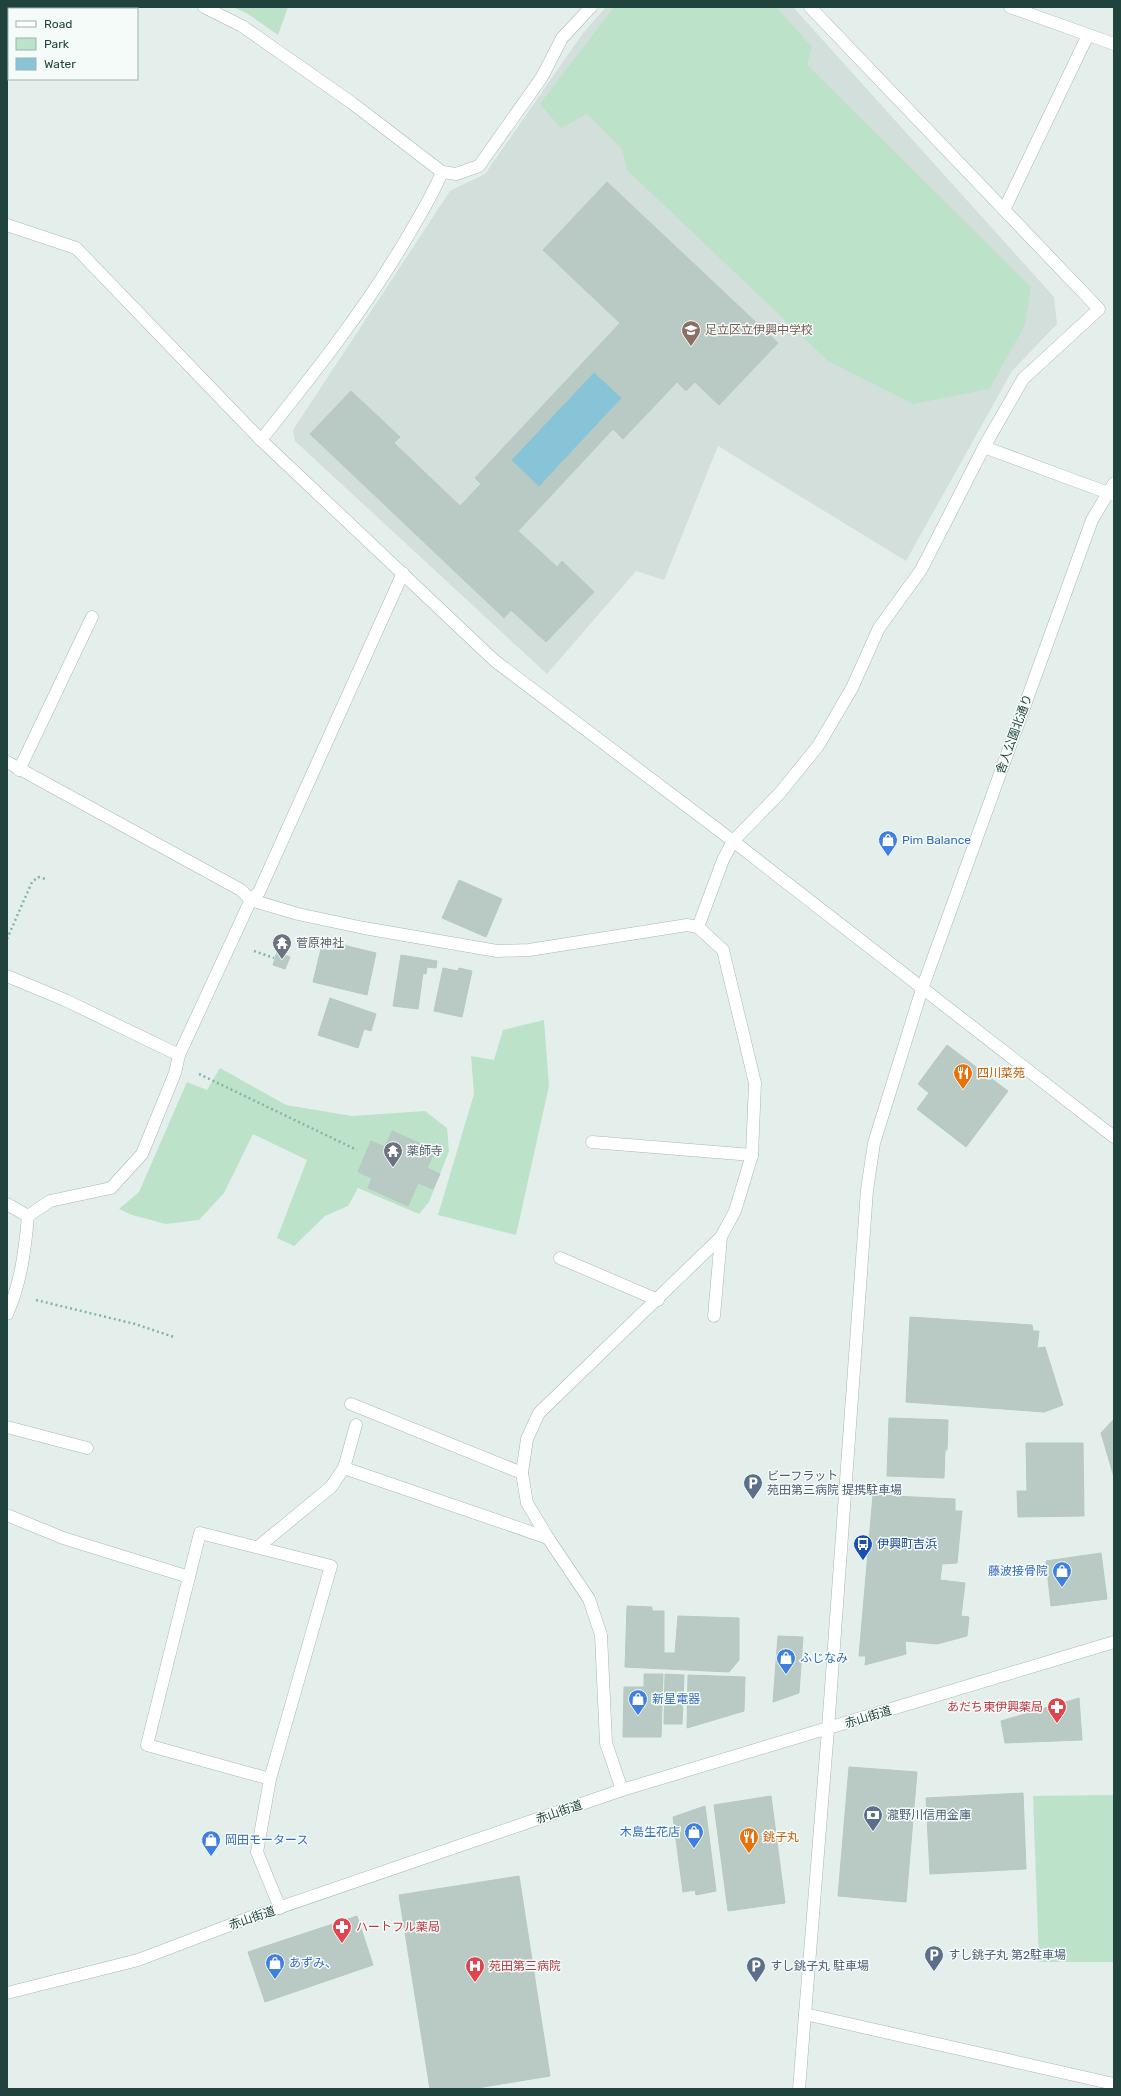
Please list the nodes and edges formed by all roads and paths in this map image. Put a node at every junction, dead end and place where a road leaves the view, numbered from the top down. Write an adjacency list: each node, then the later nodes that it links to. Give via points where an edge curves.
1 (204, 7): 7 (street, via 242,26 352,103)
2 (591, 7): 7 (street, via 562,38 542,77 479,166 456,174)
3 (810, 7): 8 (street)
4 (1010, 7): 5 (street)
5 (1088, 35): 6 (street); 8 (street)
6 (1114, 44)
7 (442, 172): 10 (street, via 434,193 382,280 327,358)
8 (1004, 210): 11 (street, via 1099,309 1023,379)
9 (7, 225): 10 (street, via 76,248)
10 (262, 440): 13 (street)
11 (984, 448): 12 (street); 17 (street, via 921,570 879,628 852,688 818,746 779,794)
12 (1112, 490): 23 (street, 舎人公園北通り, via 1092,520)
13 (403, 573): 17 (street, via 495,661); 19 (street, via 259,892)
14 (92, 617): 16 (street)
15 (7, 762): 16 (street)
16 (19, 770): 19 (street, via 241,890)
17 (734, 841): 20 (street, via 723,860); 23 (street)
18 (46, 879): 21 (path, via 38,876 32,882)
19 (251, 900): 20 (street, via 357,927 497,951 529,950 687,925); 24 (street)
20 (698, 928): 28 (street, via 723,950 754,1083)
21 (7, 939)
22 (7, 976): 24 (street, via 65,1000)
23 (922, 989): 25 (street); 49 (street, 舎人公園北通り, via 874,1143 867,1190)
24 (178, 1059): 27 (path); 30 (street, via 175,1073 142,1154 111,1188 50,1201)
25 (1114, 1137)
26 (592, 1142): 28 (street)
27 (357, 1150)
28 (752, 1155): 31 (street, via 735,1211)
29 (7, 1204): 30 (street)
30 (28, 1216): 33 (street, via 25,1250)
31 (721, 1237): 34 (street); 36 (street)
32 (560, 1258): 34 (street)
33 (16, 1295): 35 (street); 37 (path, via 135,1324)
34 (658, 1300): 43 (street, via 540,1413 527,1439)
35 (7, 1314)
36 (714, 1316)
37 (174, 1338)
38 (351, 1404): 43 (street)
39 (356, 1425): 42 (street)
40 (7, 1427): 41 (street)
41 (87, 1448)
42 (344, 1468): 45 (street); 46 (street, via 331,1487)
43 (522, 1473): 45 (street, via 527,1504)
44 (7, 1515): 47 (street, via 63,1538)
45 (548, 1538): 51 (street, via 589,1599 601,1635 606,1743)
46 (258, 1547): 47 (street, via 200,1533); 50 (street, via 331,1566)
47 (189, 1577): 50 (street, via 147,1745)
48 (1114, 1642): 49 (street, 赤山街道)
49 (828, 1729): 51 (street, 赤山街道); 54 (street, 舎人公園北通り)
50 (270, 1779): 52 (street, via 257,1852)
51 (622, 1790): 52 (street, 赤山街道)
52 (280, 1908): 53 (street, 赤山街道, via 138,1960)
53 (7, 1993)
54 (805, 2014): 55 (street); 56 (street, 舎人公園北通り)
55 (1114, 2084)
56 (799, 2089)

